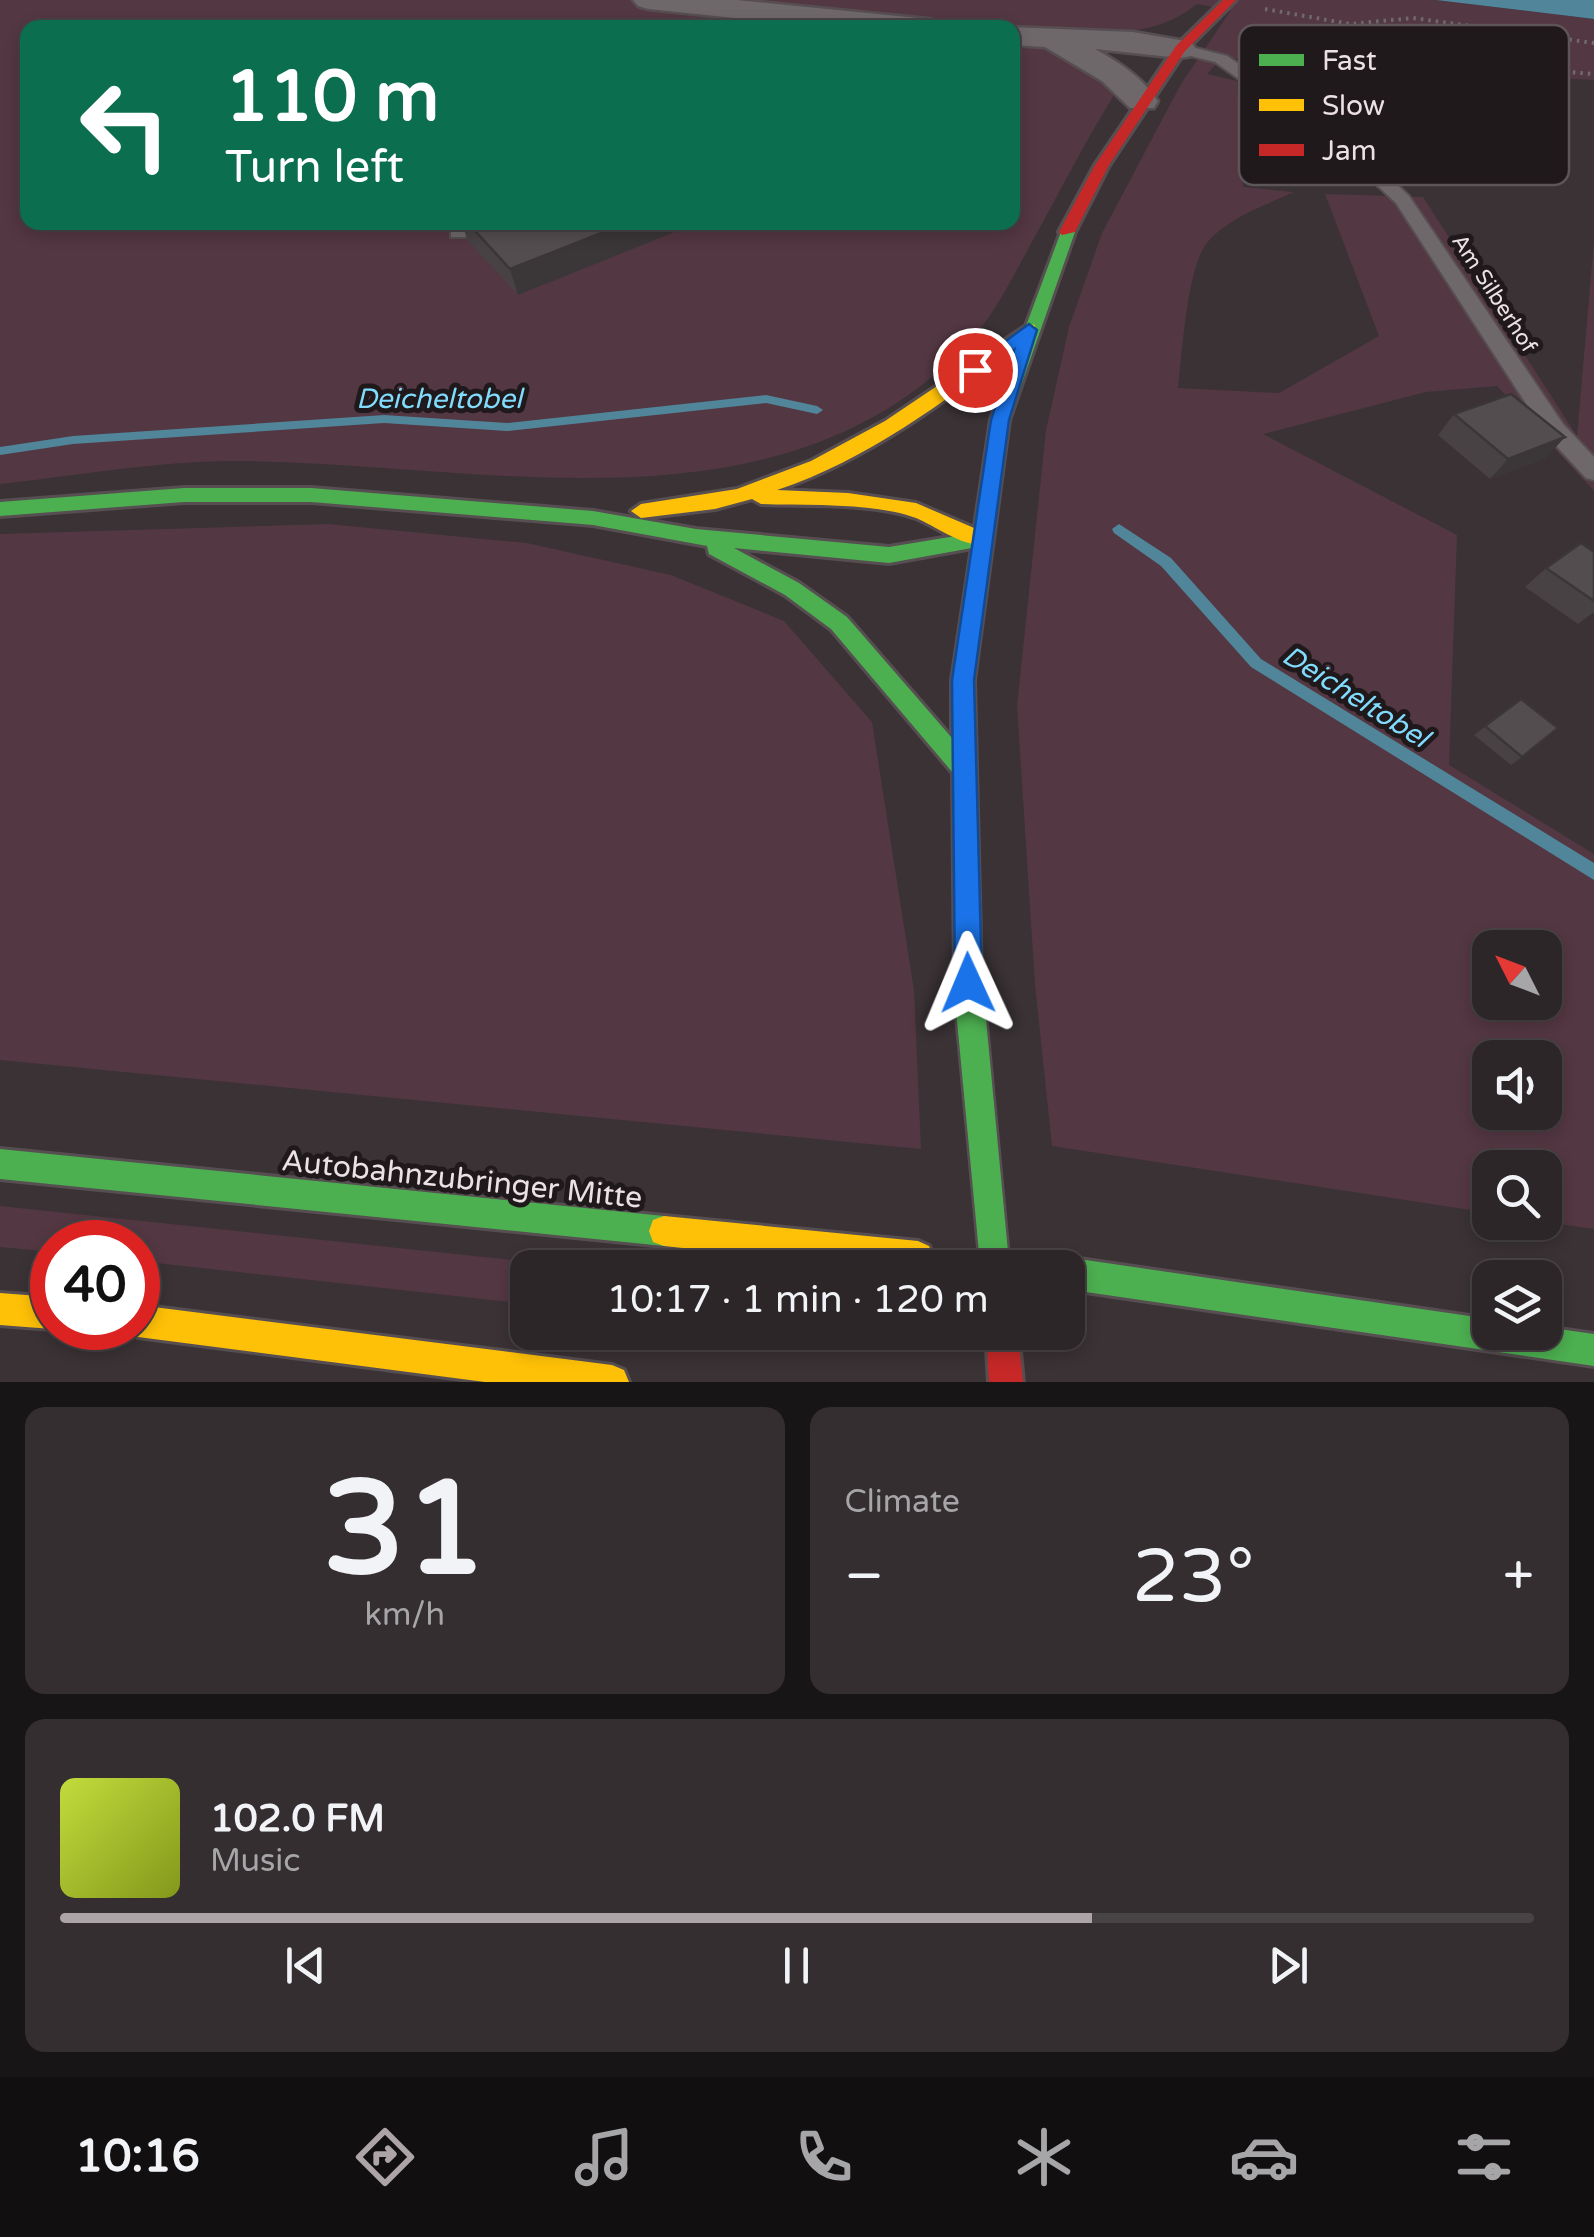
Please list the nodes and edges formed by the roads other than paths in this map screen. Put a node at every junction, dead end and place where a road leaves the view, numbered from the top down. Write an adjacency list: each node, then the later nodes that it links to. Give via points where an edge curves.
1 (648, 0): 3 (street)
2 (1229, 1): 6 (main road)
3 (790, 20)
4 (1020, 37): 5 (street)
5 (1054, 40): 6 (street); 7 (street)
6 (1180, 49): 7 (street, via 1134,59); 8 (lane, Am Silberhof, via 1221,59); 9 (main road)
7 (1086, 56): 9 (street)
8 (1239, 72)
9 (1142, 101): 13 (main road, via 1064,237)
10 (1388, 185): 14 (lane, Am Silberhof, via 1404,200 1556,430)
11 (466, 230): 12 (lane)
12 (458, 233)
13 (1029, 330): 15 (main road, via 876,438); 19 (main road, via 1000,420)
14 (1594, 472)
15 (739, 496): 17 (main road); 19 (main road, via 916,510)
16 (0, 510): 17 (main road, via 184,496 311,496)
17 (593, 518): 18 (main road)
18 (696, 537): 19 (main road, via 889,554); 20 (main road, via 840,623)
19 (981, 539): 20 (main road, via 963,680)
20 (965, 770): 23 (main road, bridge, via 968,983)
21 (0, 1164): 22 (main road, Autobahnzubringer Mitte)
22 (858, 1250)
23 (994, 1250)
24 (1085, 1276): 29 (main road)
25 (0, 1308): 26 (main road)
26 (30, 1311)
27 (160, 1324): 30 (main road)
28 (1003, 1350): 31 (main road)
29 (1594, 1350)
30 (612, 1382)
31 (1006, 1382)

